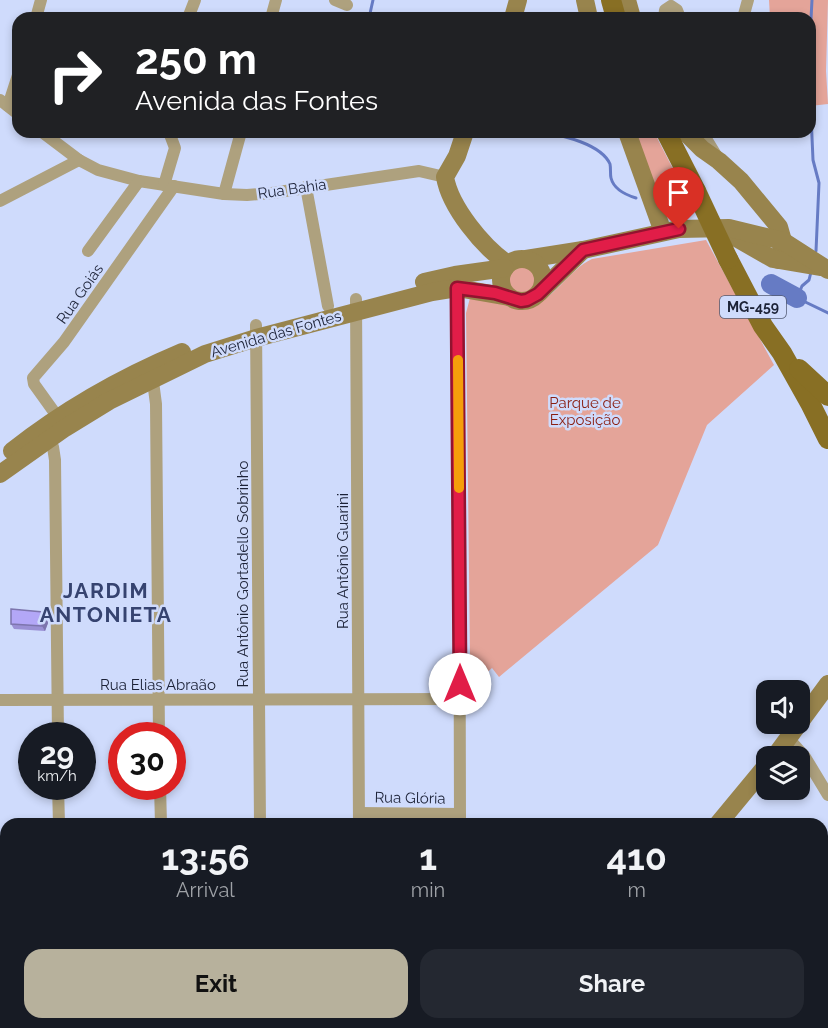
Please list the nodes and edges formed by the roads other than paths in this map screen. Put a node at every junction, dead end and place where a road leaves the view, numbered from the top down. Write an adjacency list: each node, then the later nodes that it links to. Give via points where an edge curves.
1 (665, 12): 2 (street, via 671,6)
2 (678, 12)
3 (50, 138): 11 (street, Rua Bahia)
4 (171, 138): 15 (street, via 175,148)
5 (239, 138): 17 (street)
6 (629, 138): 19 (main road)
7 (669, 138): 34 (main road, MG-459, bridge, via 728,260)
8 (692, 138): 12 (main road)
9 (706, 138): 12 (street)
10 (463, 139): 13 (main road)
11 (79, 160): 14 (street, Rua Bahia, via 98,170); 18 (street)
12 (719, 161): 20 (main road, via 752,192 779,227)
13 (445, 177): 16 (street, Rua Bahia, via 419,171); 26 (main road, via 454,203)
14 (139, 181): 15 (street, Rua Bahia); 23 (street)
15 (169, 185): 17 (street, Rua Bahia); 37 (street, Rua Goiás, via 64,342 33,378)
16 (306, 187): 17 (street, Rua Bahia, via 258,195); 32 (street)
17 (224, 194)
18 (0, 201)
19 (663, 232): 21 (main road, Avenida das Fontes, via 720,228); 22 (main road, Avenida das Fontes)
20 (783, 241): 21 (main road); 25 (main road); 27 (main road)
21 (762, 244): 25 (main road)
22 (583, 250): 24 (main road, Avenida das Fontes); 29 (main road)
23 (88, 251)
24 (526, 259): 26 (main road, Avenida das Fontes); 29 (main road, via 541,270 543,283)
25 (779, 261): 27 (main road)
26 (506, 266): 28 (main road, Avenida das Fontes); 30 (main road, via 502,286)
27 (826, 269)
28 (456, 281): 30 (main road, Avenida das Fontes); 31 (main road, Avenida das Fontes); 44 (street)
29 (538, 294): 30 (main road, Avenida das Fontes, via 527,300)
30 (509, 297)
31 (356, 305): 32 (main road, Avenida das Fontes); 33 (main road, Avenida das Fontes); 43 (street, Rua Antônio Guarini)
32 (328, 306): 33 (main road, Avenida das Fontes)
33 (256, 332): 35 (main road, Avenida das Fontes, via 199,344); 42 (street, Rua Antônio Gortadello Sobrinho)
34 (782, 353): 36 (main road, MG-459); 38 (main road, MG-459)
35 (151, 371): 37 (main road, Avenida das Fontes); 47 (street, via 156,404)
36 (828, 396)
37 (54, 427): 39 (main road, Avenida das Fontes); 40 (main road, Avenida das Fontes); 46 (street)
38 (828, 439)
39 (0, 460)
40 (0, 474)
41 (828, 684): 50 (main road)
42 (259, 699): 43 (street, Rua Elias Abraão); 47 (street, Rua Elias Abraão); 58 (street, Rua Antônio Gortadello Sobrinho)
43 (359, 699): 44 (street, Rua Elias Abraão); 59 (street, Rua Antônio Guarini)
44 (459, 699): 60 (street)
45 (0, 700): 46 (street, Rua Elias Abraão)
46 (58, 700): 47 (street, Rua Elias Abraão); 48 (street)
47 (159, 700): 49 (street)
48 (58, 722)
49 (159, 722)
50 (789, 739): 51 (main road); 53 (street)
51 (783, 746)
52 (756, 779): 61 (main road)
53 (828, 795)
54 (58, 800): 56 (street)
55 (160, 800): 57 (street)
56 (59, 818)
57 (160, 818)
58 (260, 818)
59 (359, 818)
60 (460, 818)
61 (725, 818)

